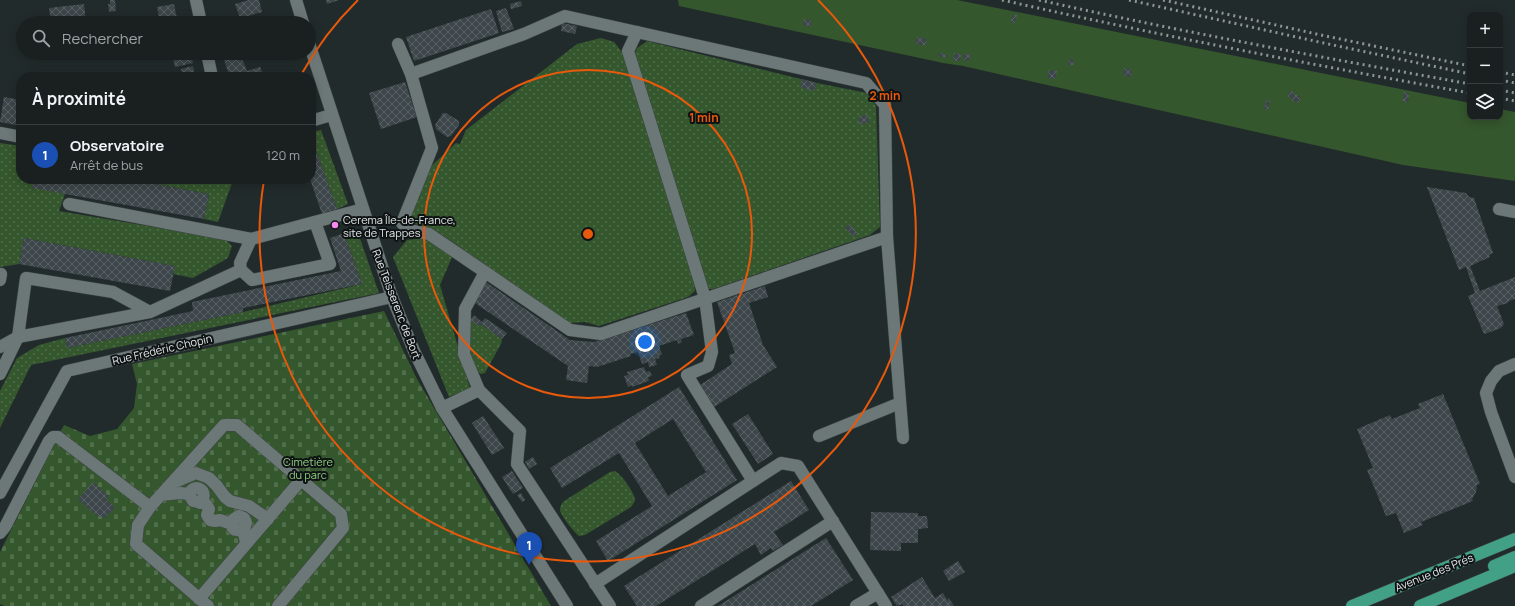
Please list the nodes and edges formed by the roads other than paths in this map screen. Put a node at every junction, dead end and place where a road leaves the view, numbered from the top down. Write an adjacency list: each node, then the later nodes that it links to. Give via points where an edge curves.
1 (196, 0): 3 (street)
2 (296, 0): 4 (street)
3 (199, 16)
4 (301, 16)
5 (637, 32): 10 (street, via 565,16 524,34); 20 (street, via 866,83 885,105); 25 (street, via 628,51)
6 (398, 44): 10 (street)
7 (208, 60): 9 (street)
8 (314, 60): 11 (street, Rue Teisserenc de Bort)
9 (211, 72)
10 (411, 74): 23 (street, via 432,148 402,223 408,230 429,234)
11 (331, 115): 12 (street); 16 (street, Rue Teisserenc de Bort)
12 (316, 120)
13 (0, 133): 14 (street)
14 (16, 136)
15 (69, 204): 21 (street)
16 (363, 209): 19 (street); 24 (street, Rue Teisserenc de Bort)
17 (1499, 209): 18 (street)
18 (1515, 212)
19 (315, 222): 21 (street); 22 (street, via 330,264 252,280)
20 (887, 237): 25 (street); 32 (street)
21 (251, 239): 22 (street, via 240,264)
22 (241, 270): 26 (street)
23 (485, 272): 25 (street, via 570,330 601,334); 31 (street, via 465,309 464,354)
24 (392, 297): 33 (street, Rue Teisserenc de Bort); 40 (street, Rue Frédéric Chopin, via 67,371)
25 (705, 298): 38 (street, via 712,352 708,366 687,375)
26 (150, 312): 27 (street); 27 (street, via 113,292 26,278)
27 (18, 337): 28 (street); 30 (street)
28 (0, 347)
29 (1515, 364): 36 (street, via 1499,371 1486,393 1490,412)
30 (0, 374)
31 (479, 390): 33 (street); 50 (street, via 520,431 517,464)
32 (900, 403): 34 (street); 35 (street)
33 (442, 408): 55 (street, Rue Teisserenc de Bort)
34 (818, 436)
35 (903, 438)
36 (1515, 477)
37 (301, 480): 39 (street, via 237,425 224,425); 43 (street); 54 (street, via 341,514 343,528)
38 (753, 481): 44 (street, via 781,464 798,466); 50 (street)
39 (170, 484): 41 (street); 43 (street, via 196,473 209,478 225,498 249,506)
40 (0, 493)
41 (161, 495): 42 (street); 47 (street, via 189,494 191,490 199,488 203,491 204,506 214,506 220,510 220,520 244,533)
42 (150, 507): 45 (street, via 58,437 53,437); 53 (street, via 138,525 136,544)
43 (268, 519): 47 (street)
44 (833, 522): 51 (street); 57 (street)
45 (0, 533)
46 (1515, 539): 60 (main road, Avenue des Prés)
47 (246, 544): 53 (street)
48 (1515, 557): 52 (main road, via 1442,588)
49 (1515, 566): 52 (main road)
50 (595, 584): 56 (street)
51 (878, 593): 58 (street); 59 (street)
52 (1434, 600): 61 (main road)
53 (203, 602)
54 (278, 606)
55 (567, 606)
56 (610, 606)
57 (701, 606)
58 (856, 606)
59 (886, 606)
60 (1352, 606)
61 (1420, 606)

